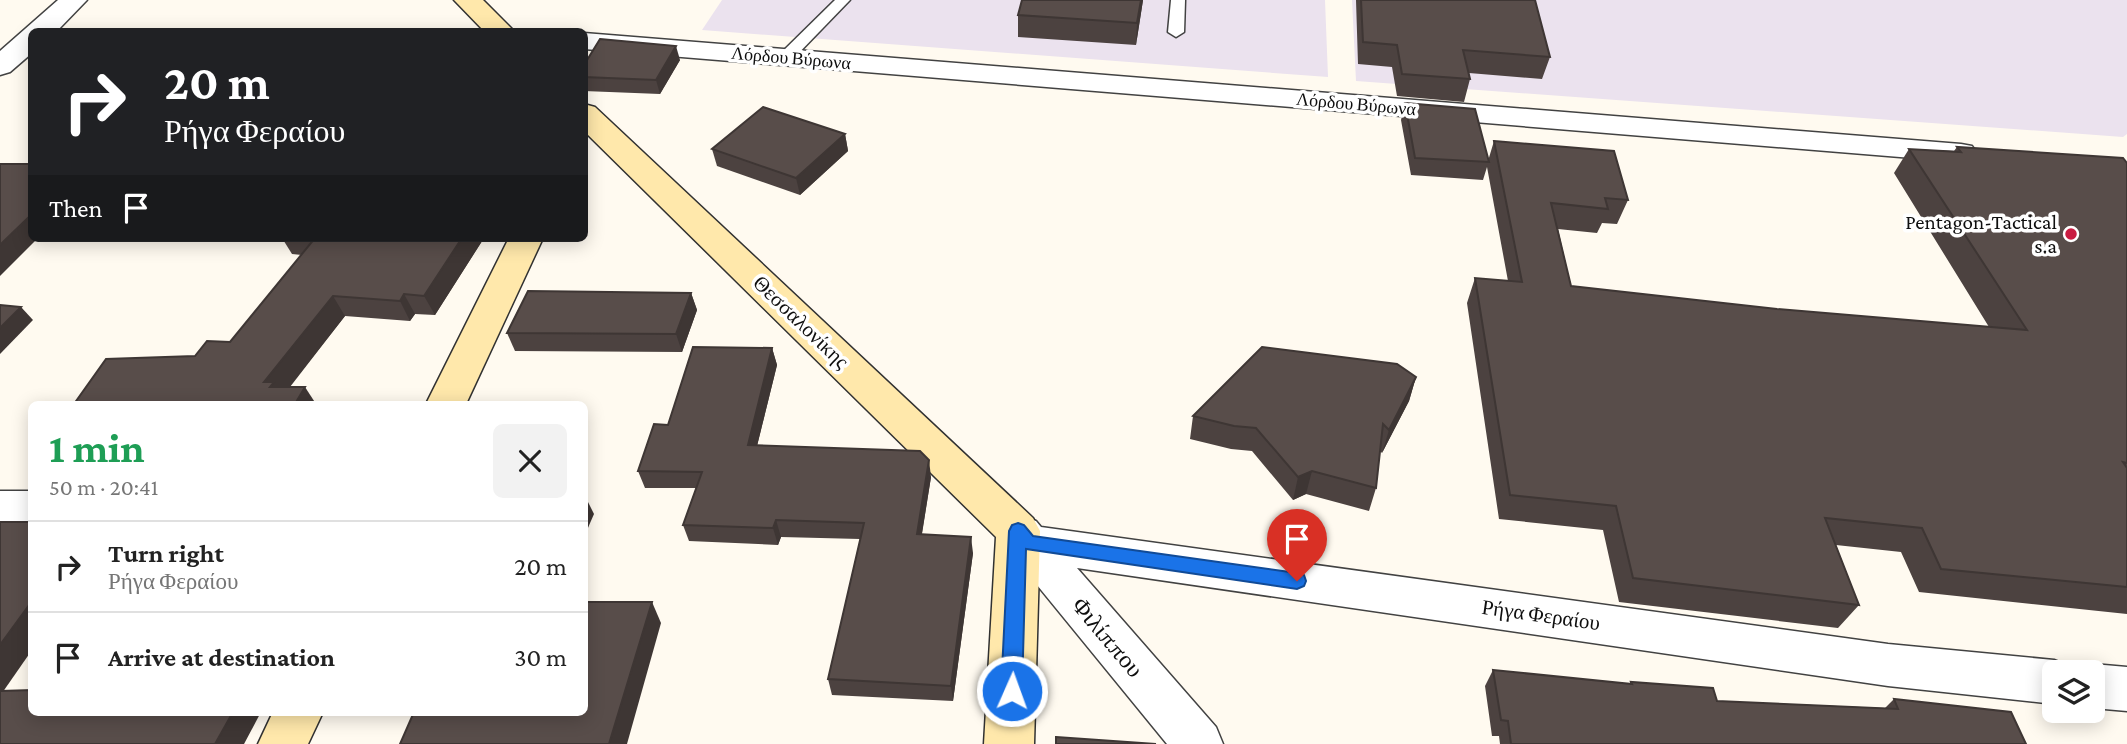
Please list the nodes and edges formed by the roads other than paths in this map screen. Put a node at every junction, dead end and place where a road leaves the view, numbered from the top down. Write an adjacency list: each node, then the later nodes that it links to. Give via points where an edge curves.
1 (74, 0): 5 (street)
2 (467, 0): 6 (main road)
3 (843, 0): 10 (lane)
4 (1178, 0): 7 (lane)
5 (43, 28)
6 (496, 28)
7 (1175, 32)
8 (588, 41): 10 (street, Λόρδου Βύρωνα)
9 (28, 42): 11 (street)
10 (785, 58): 13 (street, Λόρδου Βύρωνα)
11 (0, 66)
12 (588, 117): 18 (main road, Θεσσαλονίκης)
13 (1992, 156)
14 (524, 242): 15 (main road)
15 (447, 401)
16 (0, 508): 17 (street)
17 (28, 508)
18 (1023, 537): 19 (street, Ρήγα Φεραίου, via 1888,665); 24 (main road); 25 (street, Φιλίππου)
19 (2042, 681)
20 (2105, 687): 21 (street)
21 (2127, 689)
22 (296, 716): 23 (main road)
23 (283, 744)
24 (1009, 744)
25 (1198, 744)

